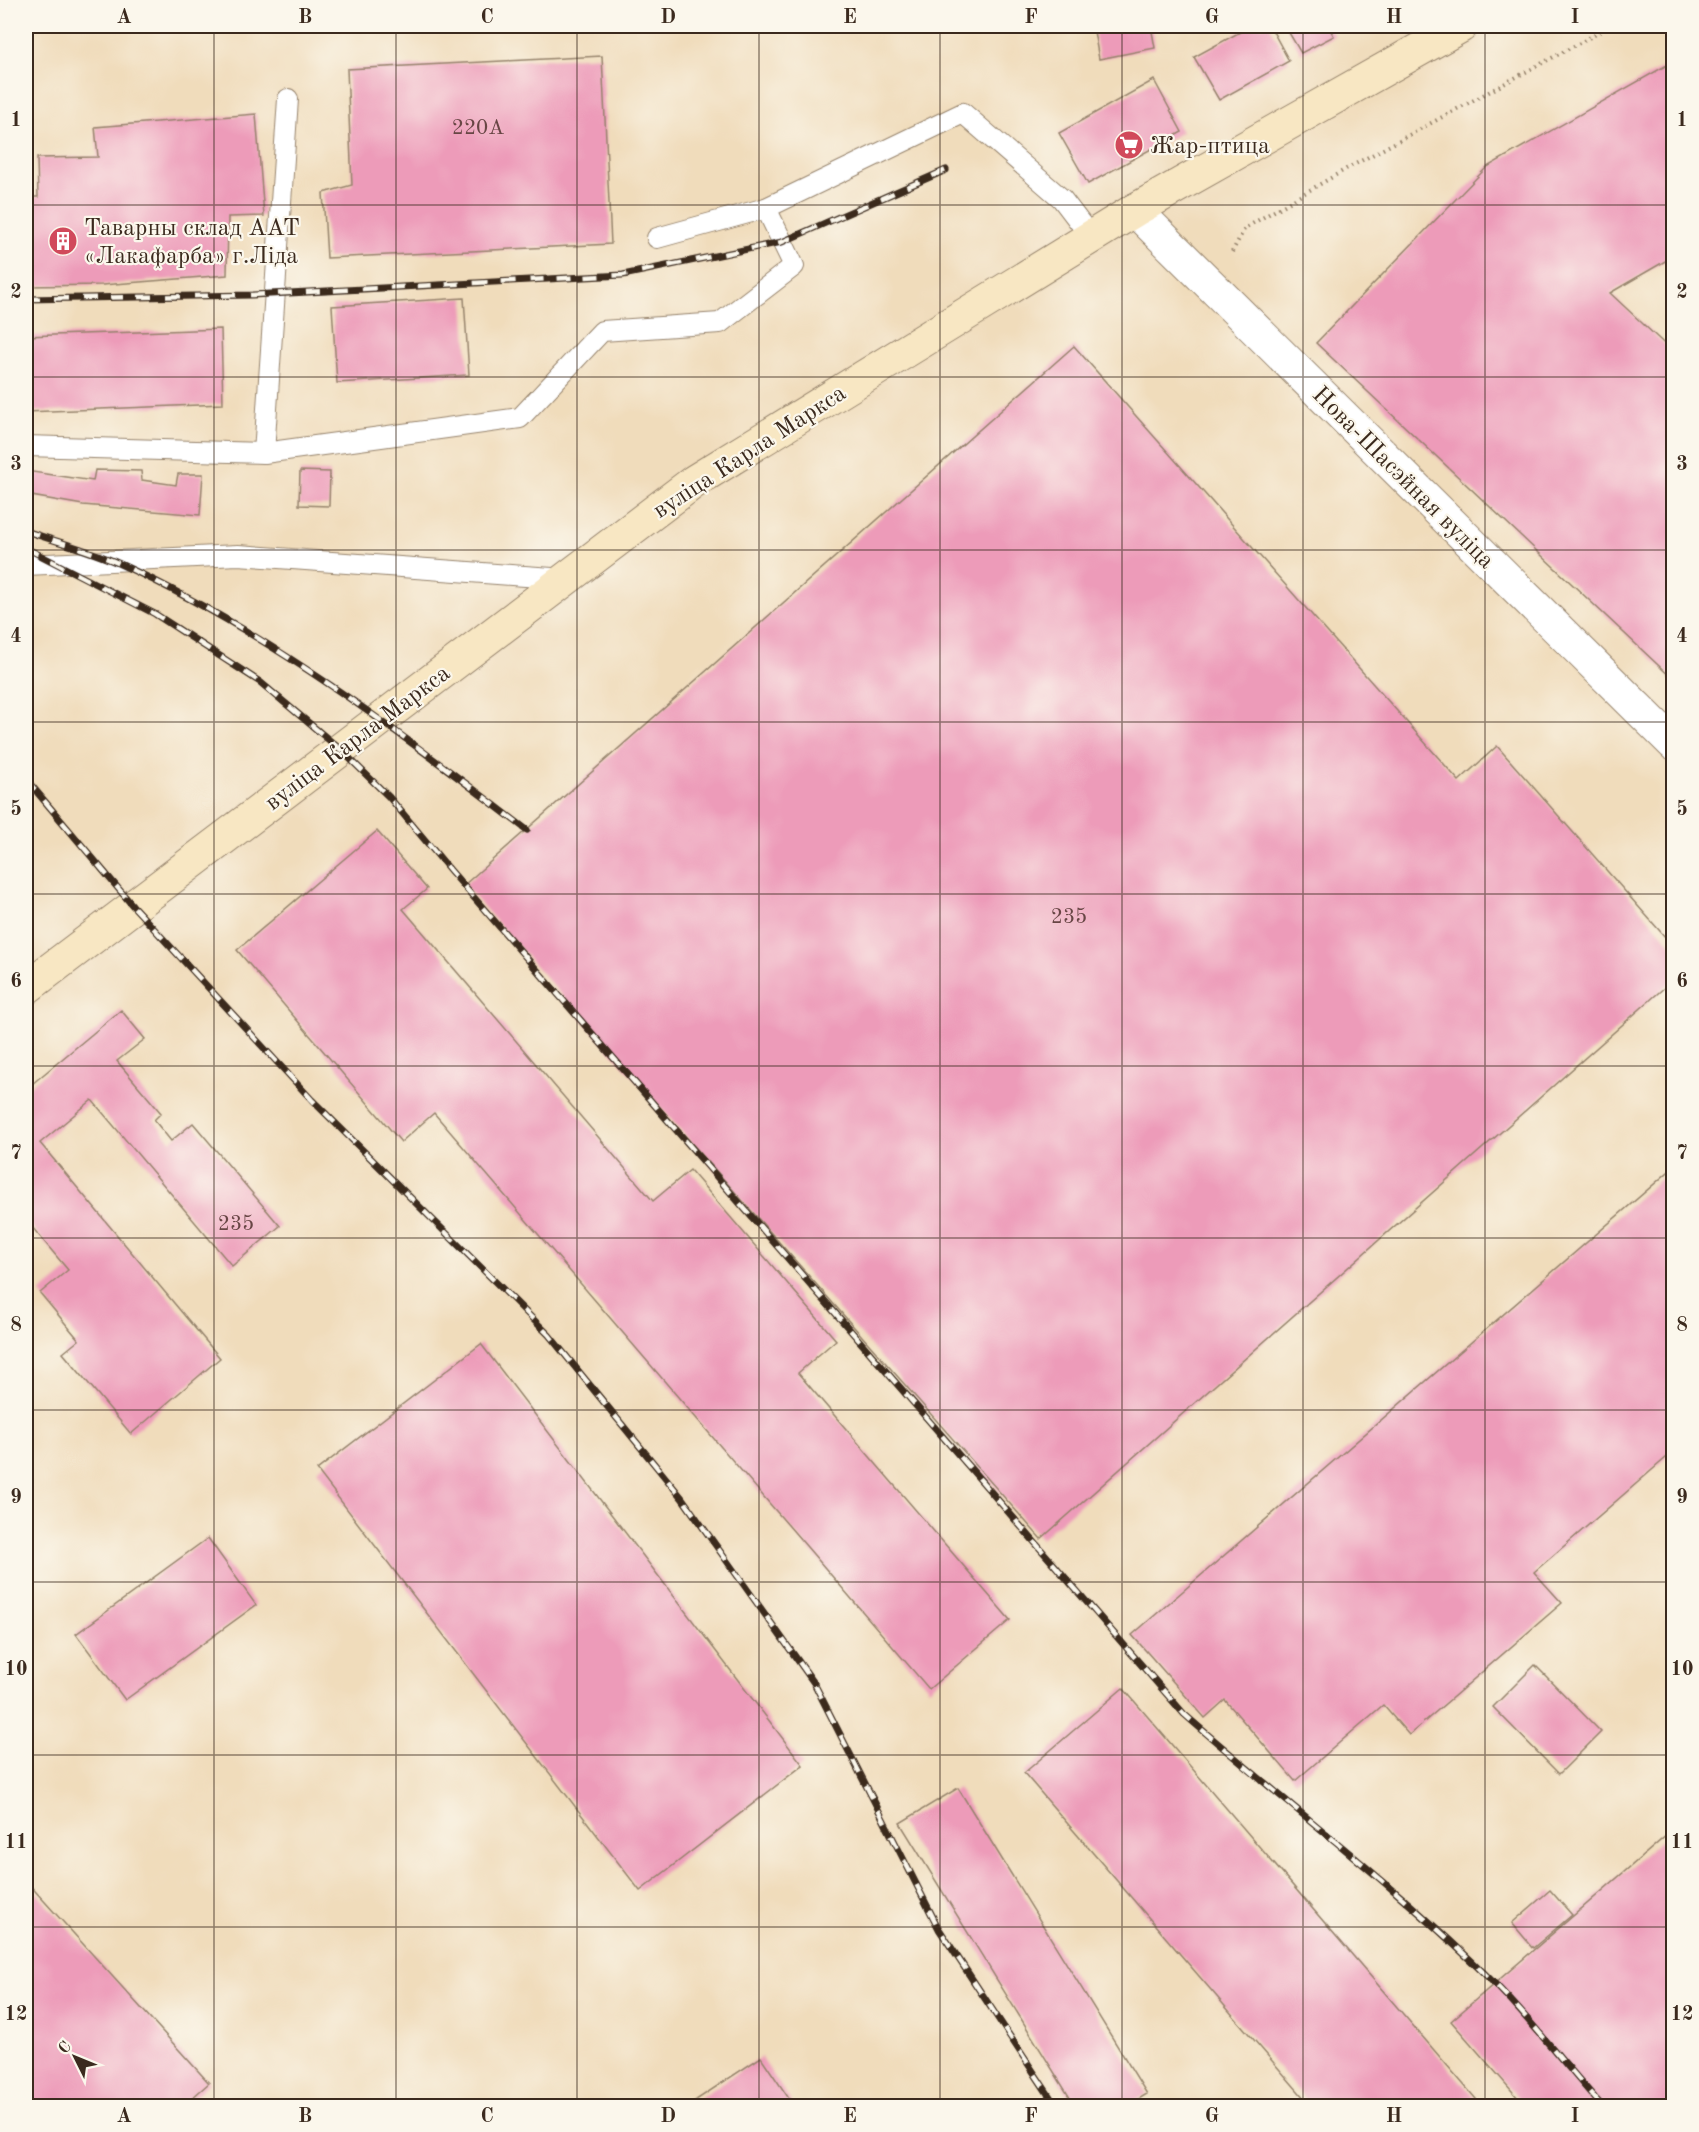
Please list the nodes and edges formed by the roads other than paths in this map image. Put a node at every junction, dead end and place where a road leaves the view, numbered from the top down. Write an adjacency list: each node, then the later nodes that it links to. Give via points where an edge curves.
1 (1461, 26): 4 (main road, вуліца Карла Маркса)
2 (288, 99): 8 (lane)
3 (766, 208): 5 (lane, via 963,113 1062,199); 6 (lane); 8 (lane, via 794,266 720,323 602,331 520,418)
4 (1135, 210): 5 (main road, вуліца Карла Маркса); 11 (street, Нова-Шасэйная вуліца)
5 (1091, 237): 10 (main road, вуліца Карла Маркса, via 695,480)
6 (657, 238)
7 (26, 446): 8 (lane)
8 (264, 453)
9 (26, 565): 10 (lane, via 238,555)
10 (566, 579): 12 (main road, вуліца Карла Маркса)
11 (1674, 744)
12 (26, 988)

